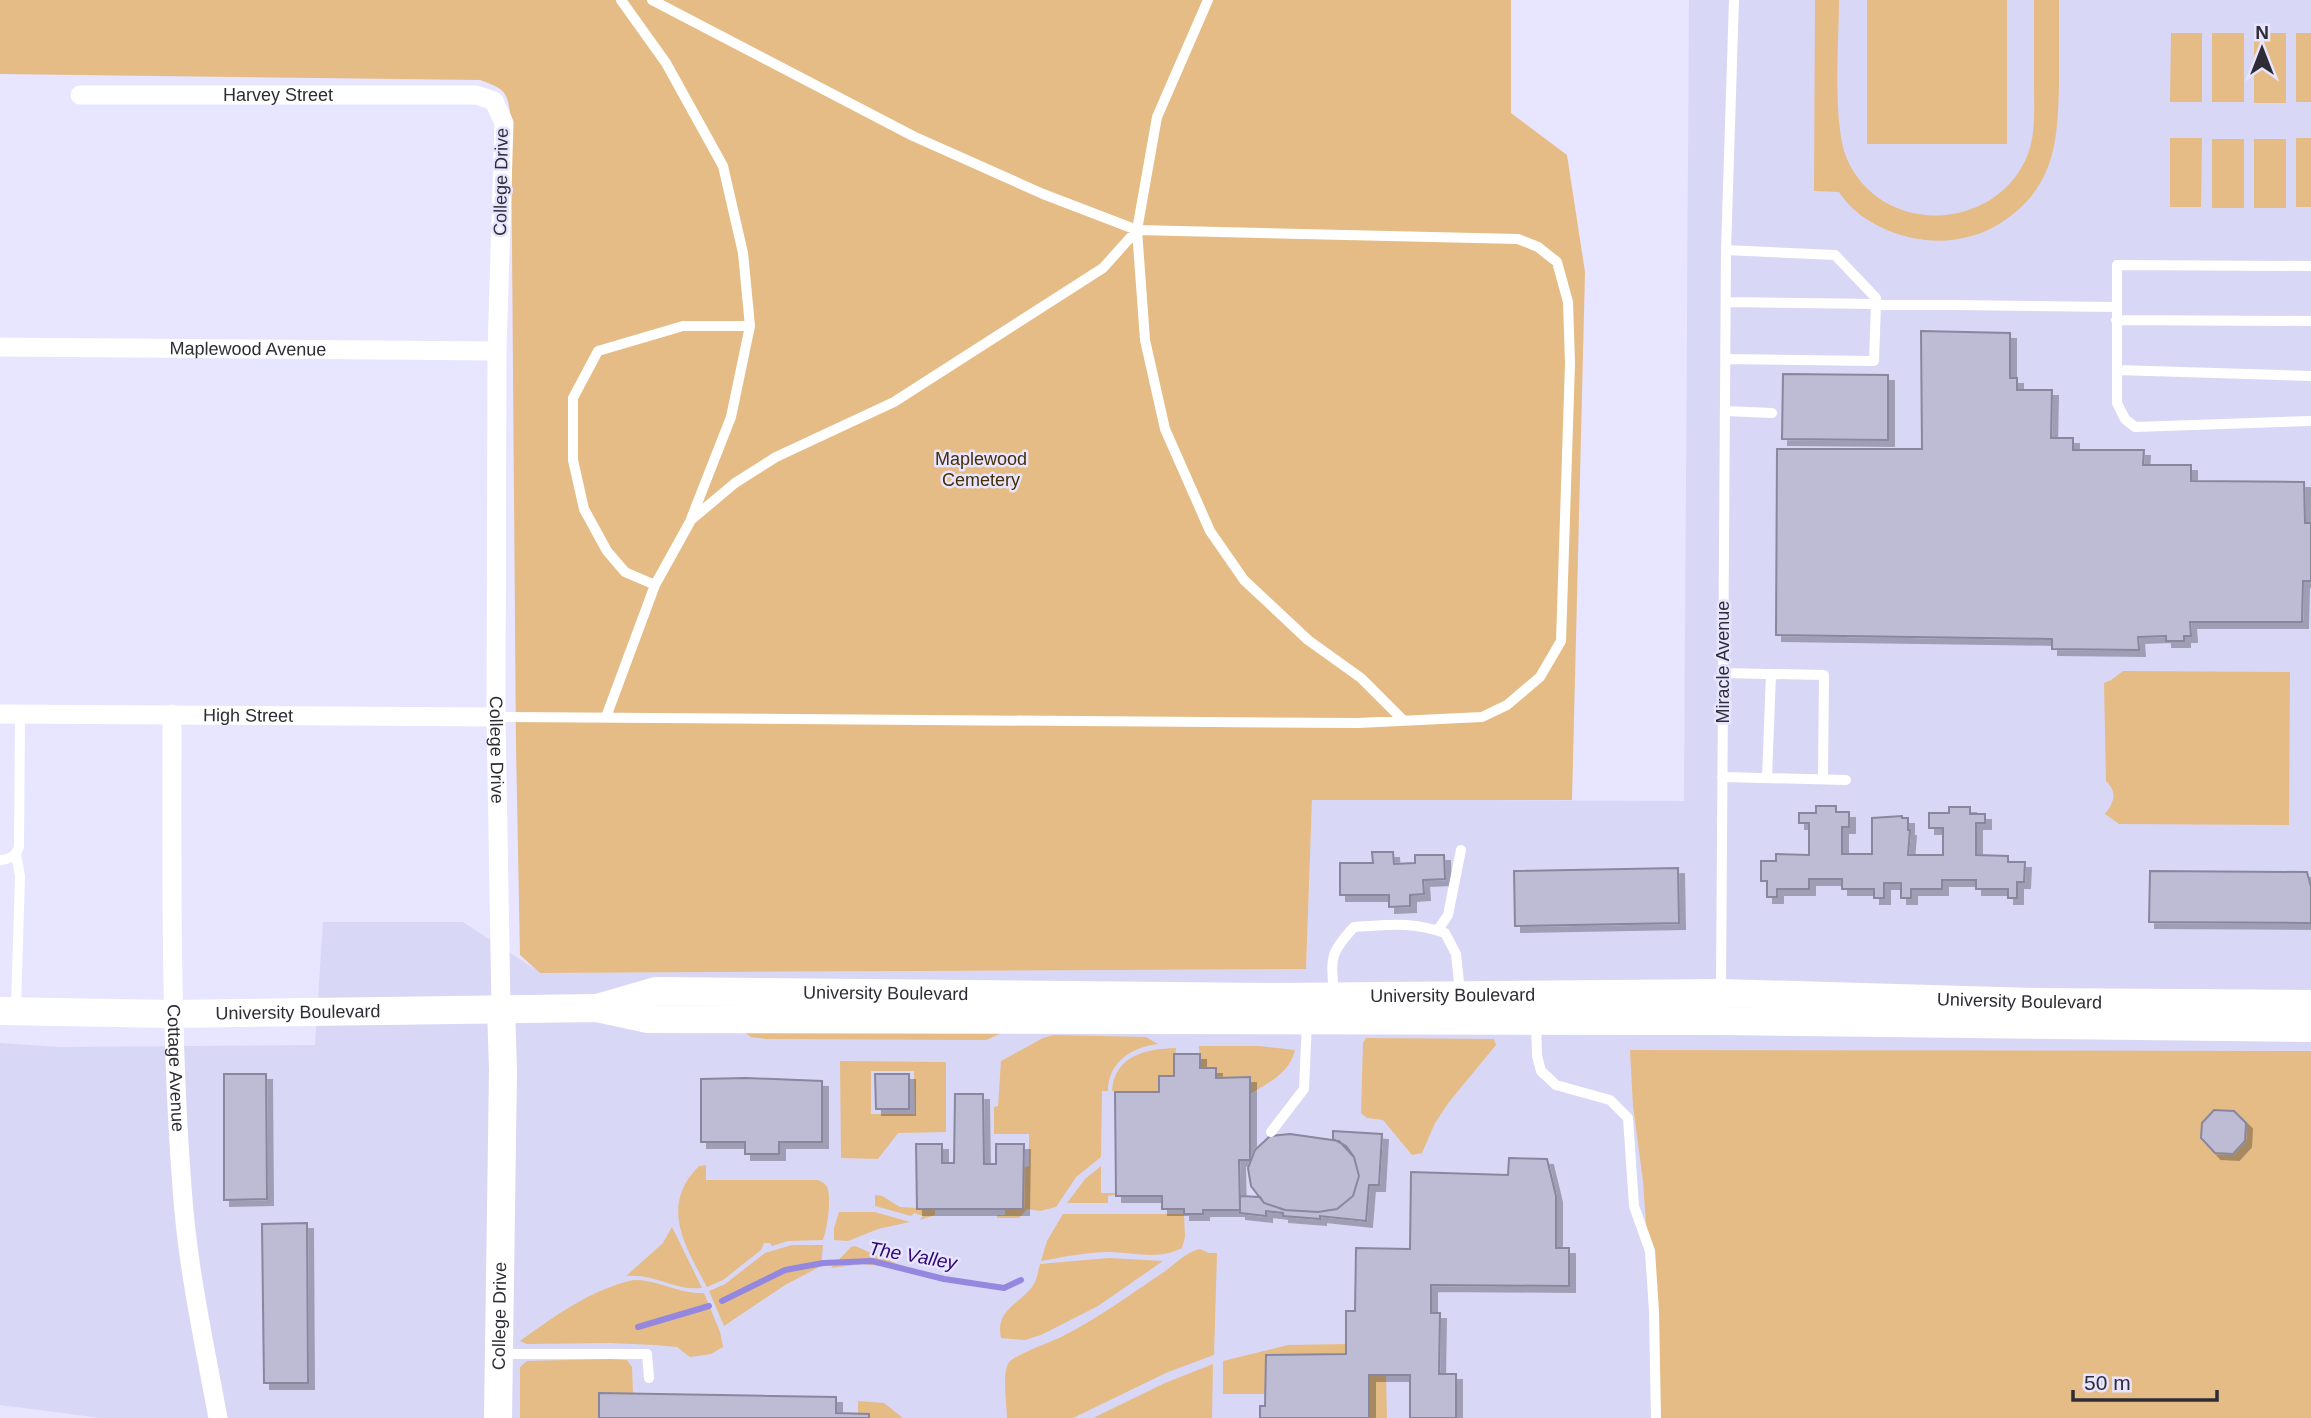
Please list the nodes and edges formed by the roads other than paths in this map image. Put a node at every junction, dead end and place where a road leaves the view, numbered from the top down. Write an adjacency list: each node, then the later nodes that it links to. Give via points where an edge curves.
1 (621, 0): 15 (lane, via 666,63 723,166 743,253)
2 (652, 0): 7 (lane, via 913,136)
3 (1208, 0): 7 (lane, via 1157,117)
4 (1734, 0): 8 (lane, Miracle Avenue)
5 (476, 94): 6 (street, Harvey Street); 17 (street, College Drive, via 494,101 504,123)
6 (80, 95)
7 (1138, 230): 24 (lane, via 1092,276 894,402 776,457 735,483); 33 (lane, via 1145,340 1165,429 1210,531 1244,580 1308,640 1361,678); 33 (lane, via 1518,239 1558,262 1568,302 1570,363 1561,641 1540,677 1507,705 1482,717)
8 (1727, 250): 10 (lane, Miracle Avenue); 11 (lane, via 1835,255 1876,298)
9 (2311, 267): 12 (lane, via 2116,265)
10 (1726, 302): 11 (lane); 18 (lane, Miracle Avenue)
11 (1876, 304): 12 (lane); 18 (lane, via 1874,361)
12 (2116, 307): 13 (lane)
13 (2116, 320): 14 (lane); 19 (lane)
14 (2311, 321)
15 (750, 326): 24 (lane, via 731,417); 25 (lane, via 683,326 598,351 573,398 573,460 584,509 607,551 625,572)
16 (0, 347): 17 (street, Maplewood Avenue)
17 (497, 351): 31 (street, College Drive)
18 (1726, 359): 21 (lane, Miracle Avenue)
19 (2116, 370): 20 (lane); 23 (lane, via 2117,403 2135,427)
20 (2311, 376)
21 (1725, 411): 22 (lane); 26 (lane, Miracle Avenue)
22 (1772, 413)
23 (2311, 421)
24 (691, 520): 25 (lane)
25 (655, 585): 32 (lane)
26 (1723, 673): 27 (lane); 34 (lane, Miracle Avenue)
27 (1771, 674): 35 (lane); 36 (lane, via 1824,675)
28 (0, 714): 29 (street, High Street)
29 (20, 714): 30 (street, High Street); 39 (lane)
30 (172, 714): 31 (street, High Street); 49 (street, Cottage Avenue)
31 (496, 716): 32 (lane); 46 (street, College Drive)
32 (606, 717): 33 (lane)
33 (1404, 721)
34 (1722, 778): 35 (lane); 45 (lane, Miracle Avenue)
35 (1767, 778): 36 (lane)
36 (1823, 779): 37 (lane)
37 (1846, 780)
38 (1461, 850): 41 (lane, via 1448,915)
39 (16, 854): 40 (lane); 48 (lane, via 20,876)
40 (0, 860)
41 (1438, 930): 42 (lane, via 1446,933 1456,954); 47 (lane, via 1402,924 1354,928 1335,948)
42 (1460, 996): 45 (main road, University Boulevard); 47 (main road, University Boulevard)
43 (2311, 1004): 45 (main road, University Boulevard)
44 (723, 1006): 46 (main road, University Boulevard, via 656,991 597,1008); 47 (main road, University Boulevard); 50 (main road, University Boulevard)
45 (1722, 1007): 51 (main road, University Boulevard); 52 (main road, University Boulevard)
46 (501, 1008): 49 (main road, University Boulevard); 54 (main road, College Drive)
47 (1335, 1009): 50 (main road, University Boulevard); 51 (main road, University Boulevard)
48 (8, 1011): 49 (main road, University Boulevard)
49 (173, 1014): 56 (street, Cottage Avenue, via 182,1189)
50 (1307, 1021): 53 (lane, via 1304,1089)
51 (1536, 1021): 58 (lane, via 1541,1071 1556,1085 1610,1100 1628,1118 1634,1206 1650,1251)
52 (2311, 1028)
53 (1271, 1132)
54 (499, 1354): 55 (lane, via 647,1354); 57 (main road, College Drive)
55 (649, 1378)
56 (218, 1418)
57 (498, 1418)
58 (1656, 1418)

